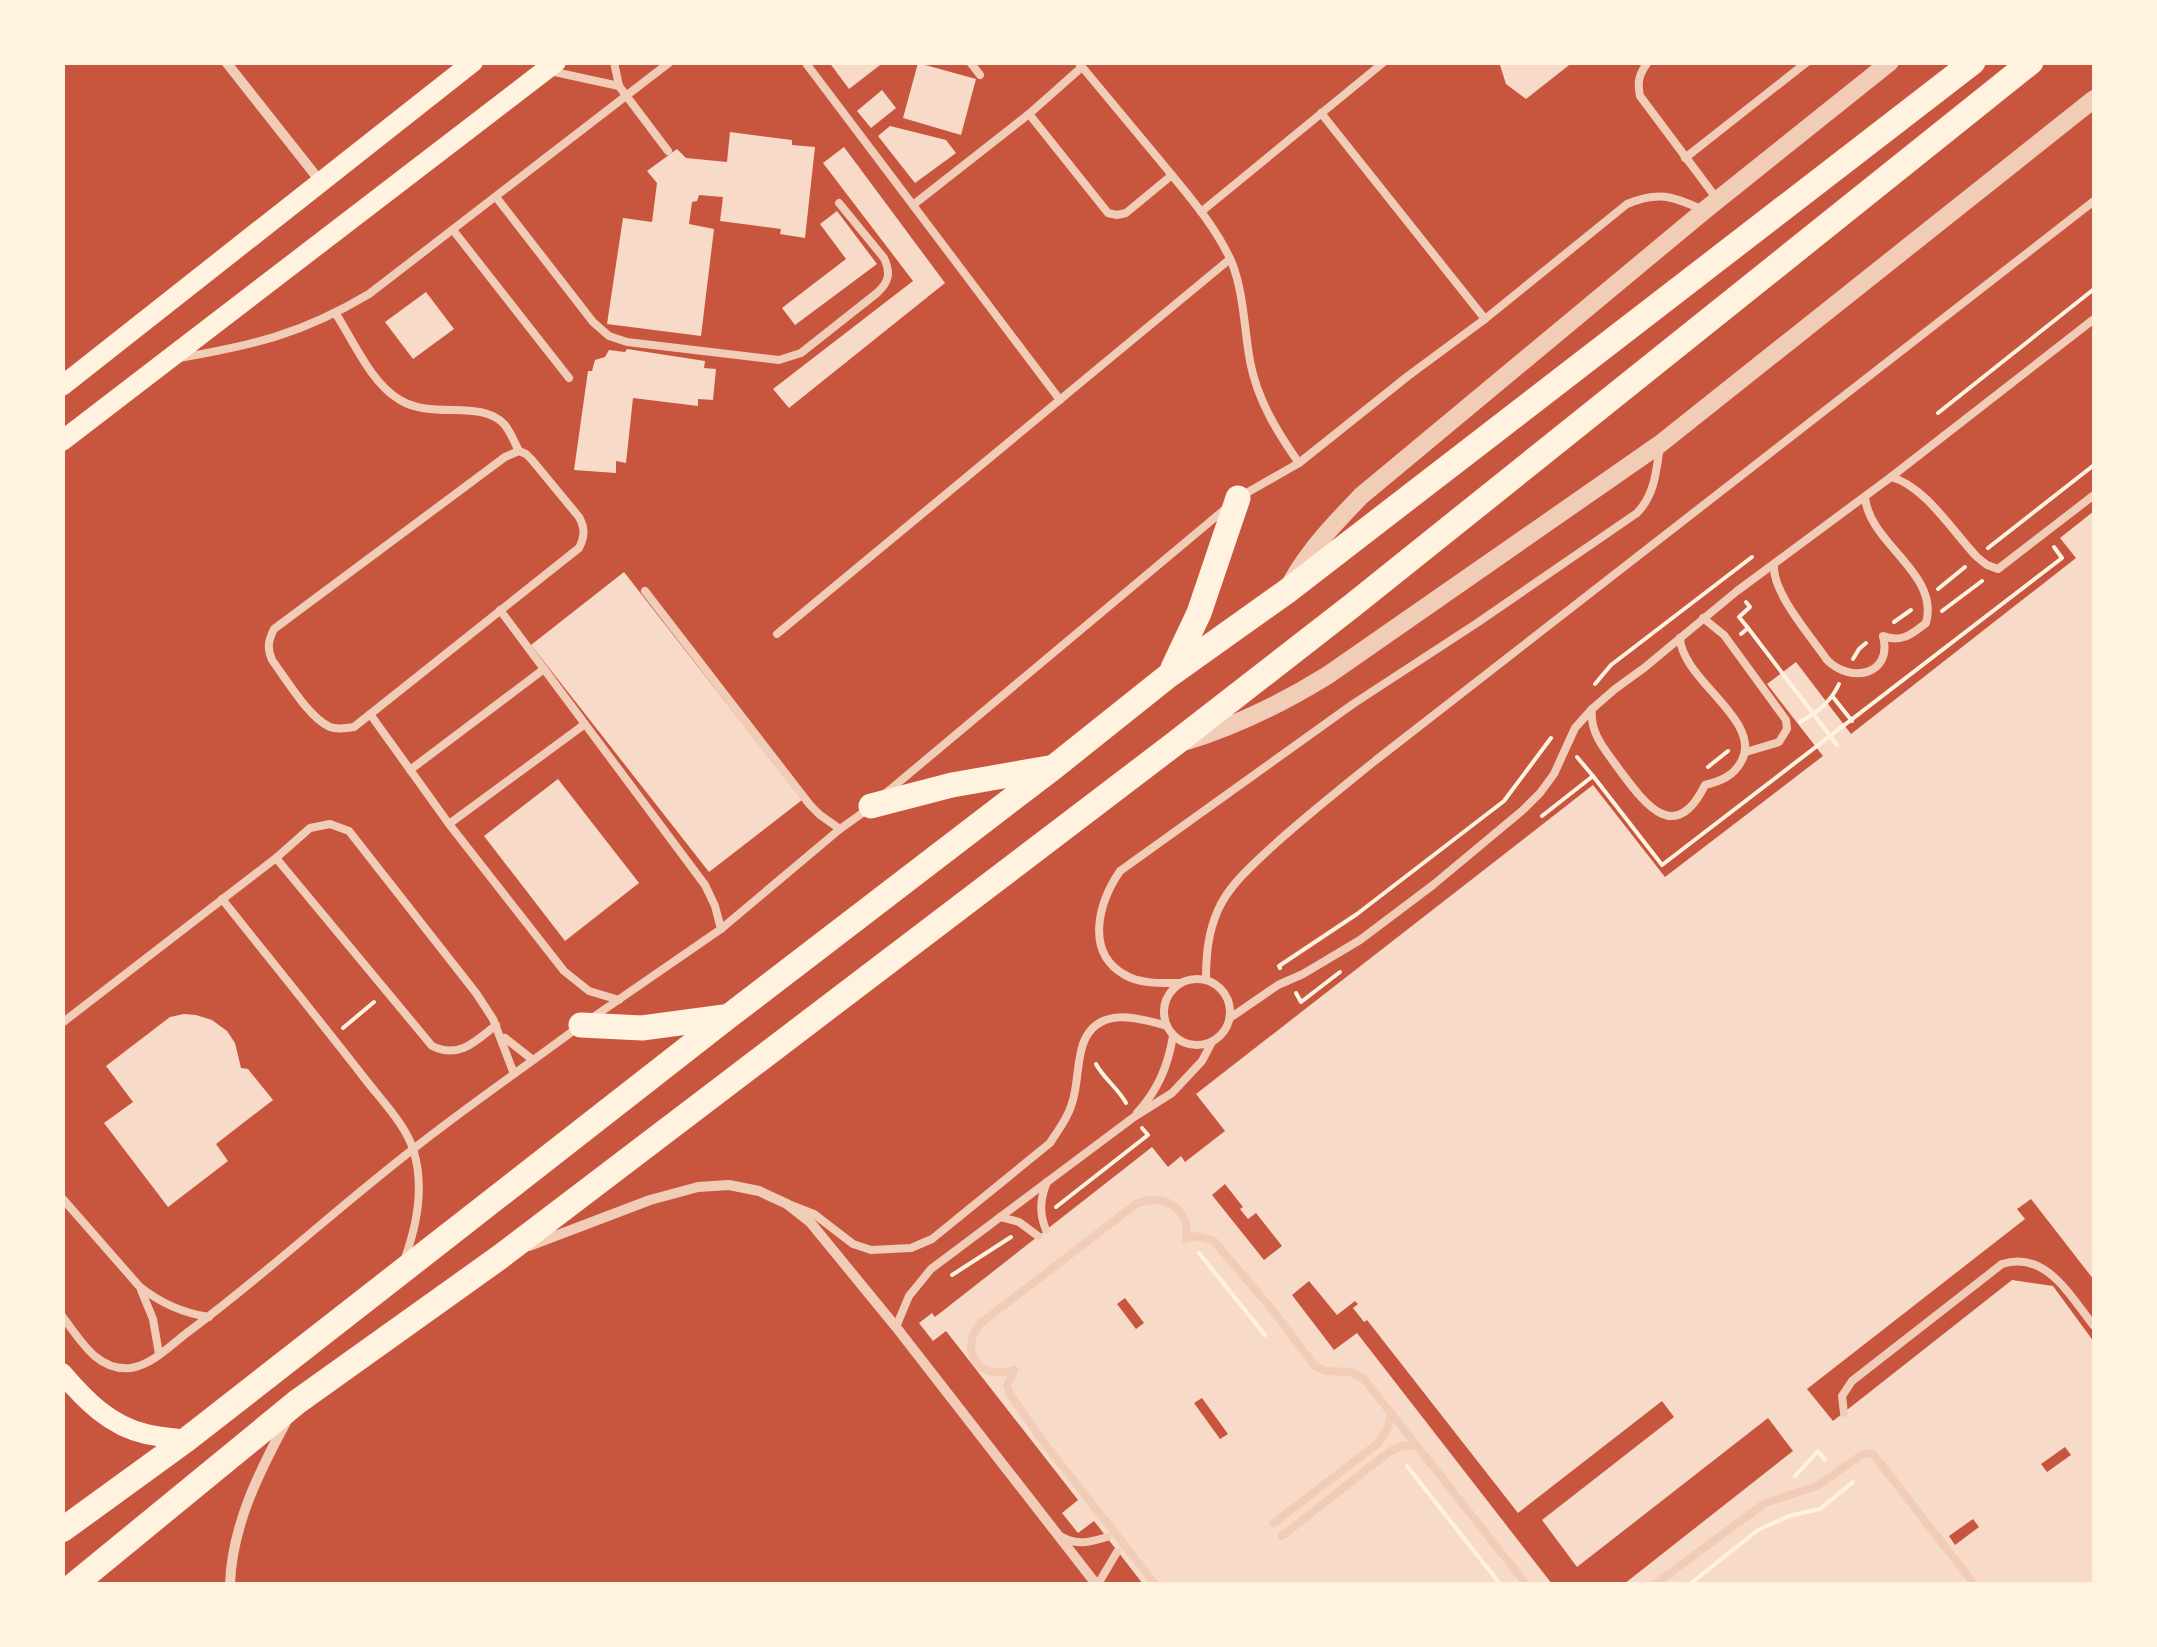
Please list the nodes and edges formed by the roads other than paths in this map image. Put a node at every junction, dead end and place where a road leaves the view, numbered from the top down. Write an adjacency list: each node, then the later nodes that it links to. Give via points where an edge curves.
1 (226, 62): 24 (street)
2 (474, 62): 24 (main road)
3 (614, 62): 16 (lane)
4 (670, 62): 17 (lane)
5 (805, 62): 28 (lane)
6 (970, 62): 15 (lane)
7 (1384, 62): 20 (lane)
8 (1648, 62): 22 (lane, via 1637,84 1640,96)
9 (1807, 62): 22 (lane)
10 (1890, 62): 29 (street)
11 (1973, 62): 50 (highway)
12 (2031, 62): 60 (highway)
13 (1080, 65): 19 (lane); 23 (lane)
14 (550, 66): 16 (lane); 36 (main road)
15 (980, 75)
16 (619, 86): 17 (lane)
17 (626, 96): 21 (lane); 25 (lane)
18 (2094, 99): 41 (street)
19 (1029, 114): 23 (lane, via 1108,213 1126,214); 28 (lane)
20 (1322, 114): 30 (lane); 35 (lane)
21 (668, 152)
22 (1685, 158): 29 (lane)
23 (1172, 176): 30 (lane)
24 (321, 182): 38 (main road)
25 (496, 198): 27 (lane, via 609,336 779,360 801,353 889,277 884,258); 31 (lane)
26 (2094, 201): 70 (lane, via 1278,840 1220,906 1210,930)
27 (839, 204)
28 (912, 205): 39 (lane)
29 (1712, 205): 35 (lane, via 1660,195 1628,204); 50 (street, via 1362,496 1304,560)
30 (1201, 212): 32 (lane)
31 (453, 230): 33 (lane); 37 (lane)
32 (1230, 259): 39 (lane); 43 (lane, via 1262,401)
33 (336, 314): 36 (lane, via 270,340); 42 (lane, via 375,377 399,400 430,411 491,415 508,429)
34 (2094, 318): 44 (lane)
35 (1485, 319): 43 (lane)
36 (169, 360): 40 (main road)
37 (569, 378)
38 (62, 386)
39 (1060, 400): 53 (lane)
40 (62, 441)
41 (1660, 444): 60 (street, via 1316,683 1252,718); 71 (lane, via 1652,492 1637,514 1353,704 1120,872 1101,909 1102,949 1127,977)
42 (518, 451): 51 (lane, via 579,517 584,538); 58 (lane, via 274,630 272,660 326,726 354,726)
43 (1299, 464): 47 (lane)
44 (1891, 477): 45 (lane, via 1918,491 1977,557 1998,569); 46 (lane)
45 (2094, 494)
46 (1864, 496): 48 (lane); 48 (lane, via 1872,520 1928,604 1926,623 1905,638 1883,636 1886,652 1878,665 1857,675 1835,668 1778,588)
47 (1238, 498): 56 (highway, via 1199,613); 64 (lane)
48 (1774, 565): 52 (lane)
49 (646, 592): 66 (lane, via 810,805)
50 (1286, 592): 56 (highway)
51 (500, 610): 55 (lane); 58 (lane)
52 (1703, 618): 54 (lane); 61 (lane, via 1724,635 1786,720 1779,742)
53 (778, 634)
54 (1680, 638): 57 (lane); 61 (lane, via 1687,662 1738,724)
55 (544, 668): 59 (lane); 63 (lane)
56 (1168, 676): 62 (highway)
57 (1592, 709): 61 (lane, via 1599,741 1642,800 1664,816 1691,808 1704,785 1727,778); 74 (lane, via 1547,785 1523,810 1360,940)
58 (370, 714): 63 (lane)
59 (585, 724): 65 (lane); 69 (lane, via 706,885)
60 (1172, 746): 89 (highway)
61 (1746, 752)
62 (1054, 767): 64 (highway); 73 (highway)
63 (410, 770): 65 (lane)
64 (871, 806): 66 (lane)
65 (450, 824): 72 (lane, via 564,971 589,991)
66 (840, 828): 69 (lane)
67 (276, 858): 68 (lane); 78 (lane, via 432,1046 455,1052); 78 (lane, via 320,824 349,832)
68 (222, 899): 75 (lane); 84 (lane)
69 (721, 930): 72 (lane)
70 (1206, 979): 71 (lane); 74 (lane, via 1228,998)
71 (1179, 984): 77 (lane, via 1165,1002)
72 (619, 1000): 76 (lane)
73 (729, 1016): 76 (highway, via 642,1028); 90 (highway)
74 (1230, 1018): 80 (lane)
75 (62, 1024)
76 (581, 1025): 81 (lane)
77 (1166, 1026): 79 (lane); 87 (lane, via 1117,1016 1097,1024 1084,1040 1072,1102 1050,1142 932,1239 911,1248 871,1250)
78 (498, 1028): 81 (lane); 82 (lane)
79 (1174, 1036): 80 (lane, via 1185,1043); 83 (lane, via 1161,1080)
80 (1212, 1042): 83 (lane, via 1172,1094)
81 (533, 1060): 82 (lane)
82 (514, 1074): 84 (lane)
83 (1134, 1116): 85 (lane)
84 (413, 1149): 90 (lane, via 416,1216); 93 (lane)
85 (1048, 1180): 88 (lane); 88 (lane, via 1042,1233)
86 (62, 1198): 91 (lane)
87 (787, 1204): 89 (street, via 759,1191 698,1186); 95 (street, via 810,1222)
88 (1000, 1217): 95 (lane, via 931,1268)
89 (500, 1257): 98 (highway)
90 (400, 1272): 101 (highway)
91 (139, 1286): 93 (lane, via 179,1310); 96 (lane)
92 (62, 1316): 96 (lane, via 107,1365 135,1368)
93 (209, 1317): 96 (lane)
94 (2094, 1326): 100 (lane, via 2047,1270 2030,1261 2002,1264 1852,1380 1842,1396)
95 (896, 1327): 105 (street)
96 (159, 1354)
97 (62, 1372): 101 (main road, via 86,1400 124,1426)
98 (297, 1402): 110 (highway); 111 (street, via 238,1530)
99 (1391, 1413): 102 (lane); 103 (lane, via 1376,1444); 113 (lane, via 1364,1378 1320,1370 1311,1362 1214,1241 1186,1238 1185,1218 1172,1204 1154,1198 1136,1204 980,1322 970,1348 978,1365 995,1373 1014,1370 1007,1386 1012,1396)
100 (1844, 1413)
101 (186, 1440): 104 (highway)
102 (1417, 1446): 106 (lane, via 1389,1452); 109 (lane)
103 (1274, 1522)
104 (62, 1530)
105 (1058, 1535): 107 (lane, via 1077,1543); 112 (street)
106 (1282, 1536)
107 (1107, 1538)
108 (1117, 1552): 112 (lane)
109 (1523, 1583)
110 (75, 1584)
111 (230, 1584)
112 (1098, 1584)
113 (1155, 1584)
114 (1655, 1584): 115 (lane, via 1771,1499 1817,1486 1866,1453)
115 (1974, 1584)

